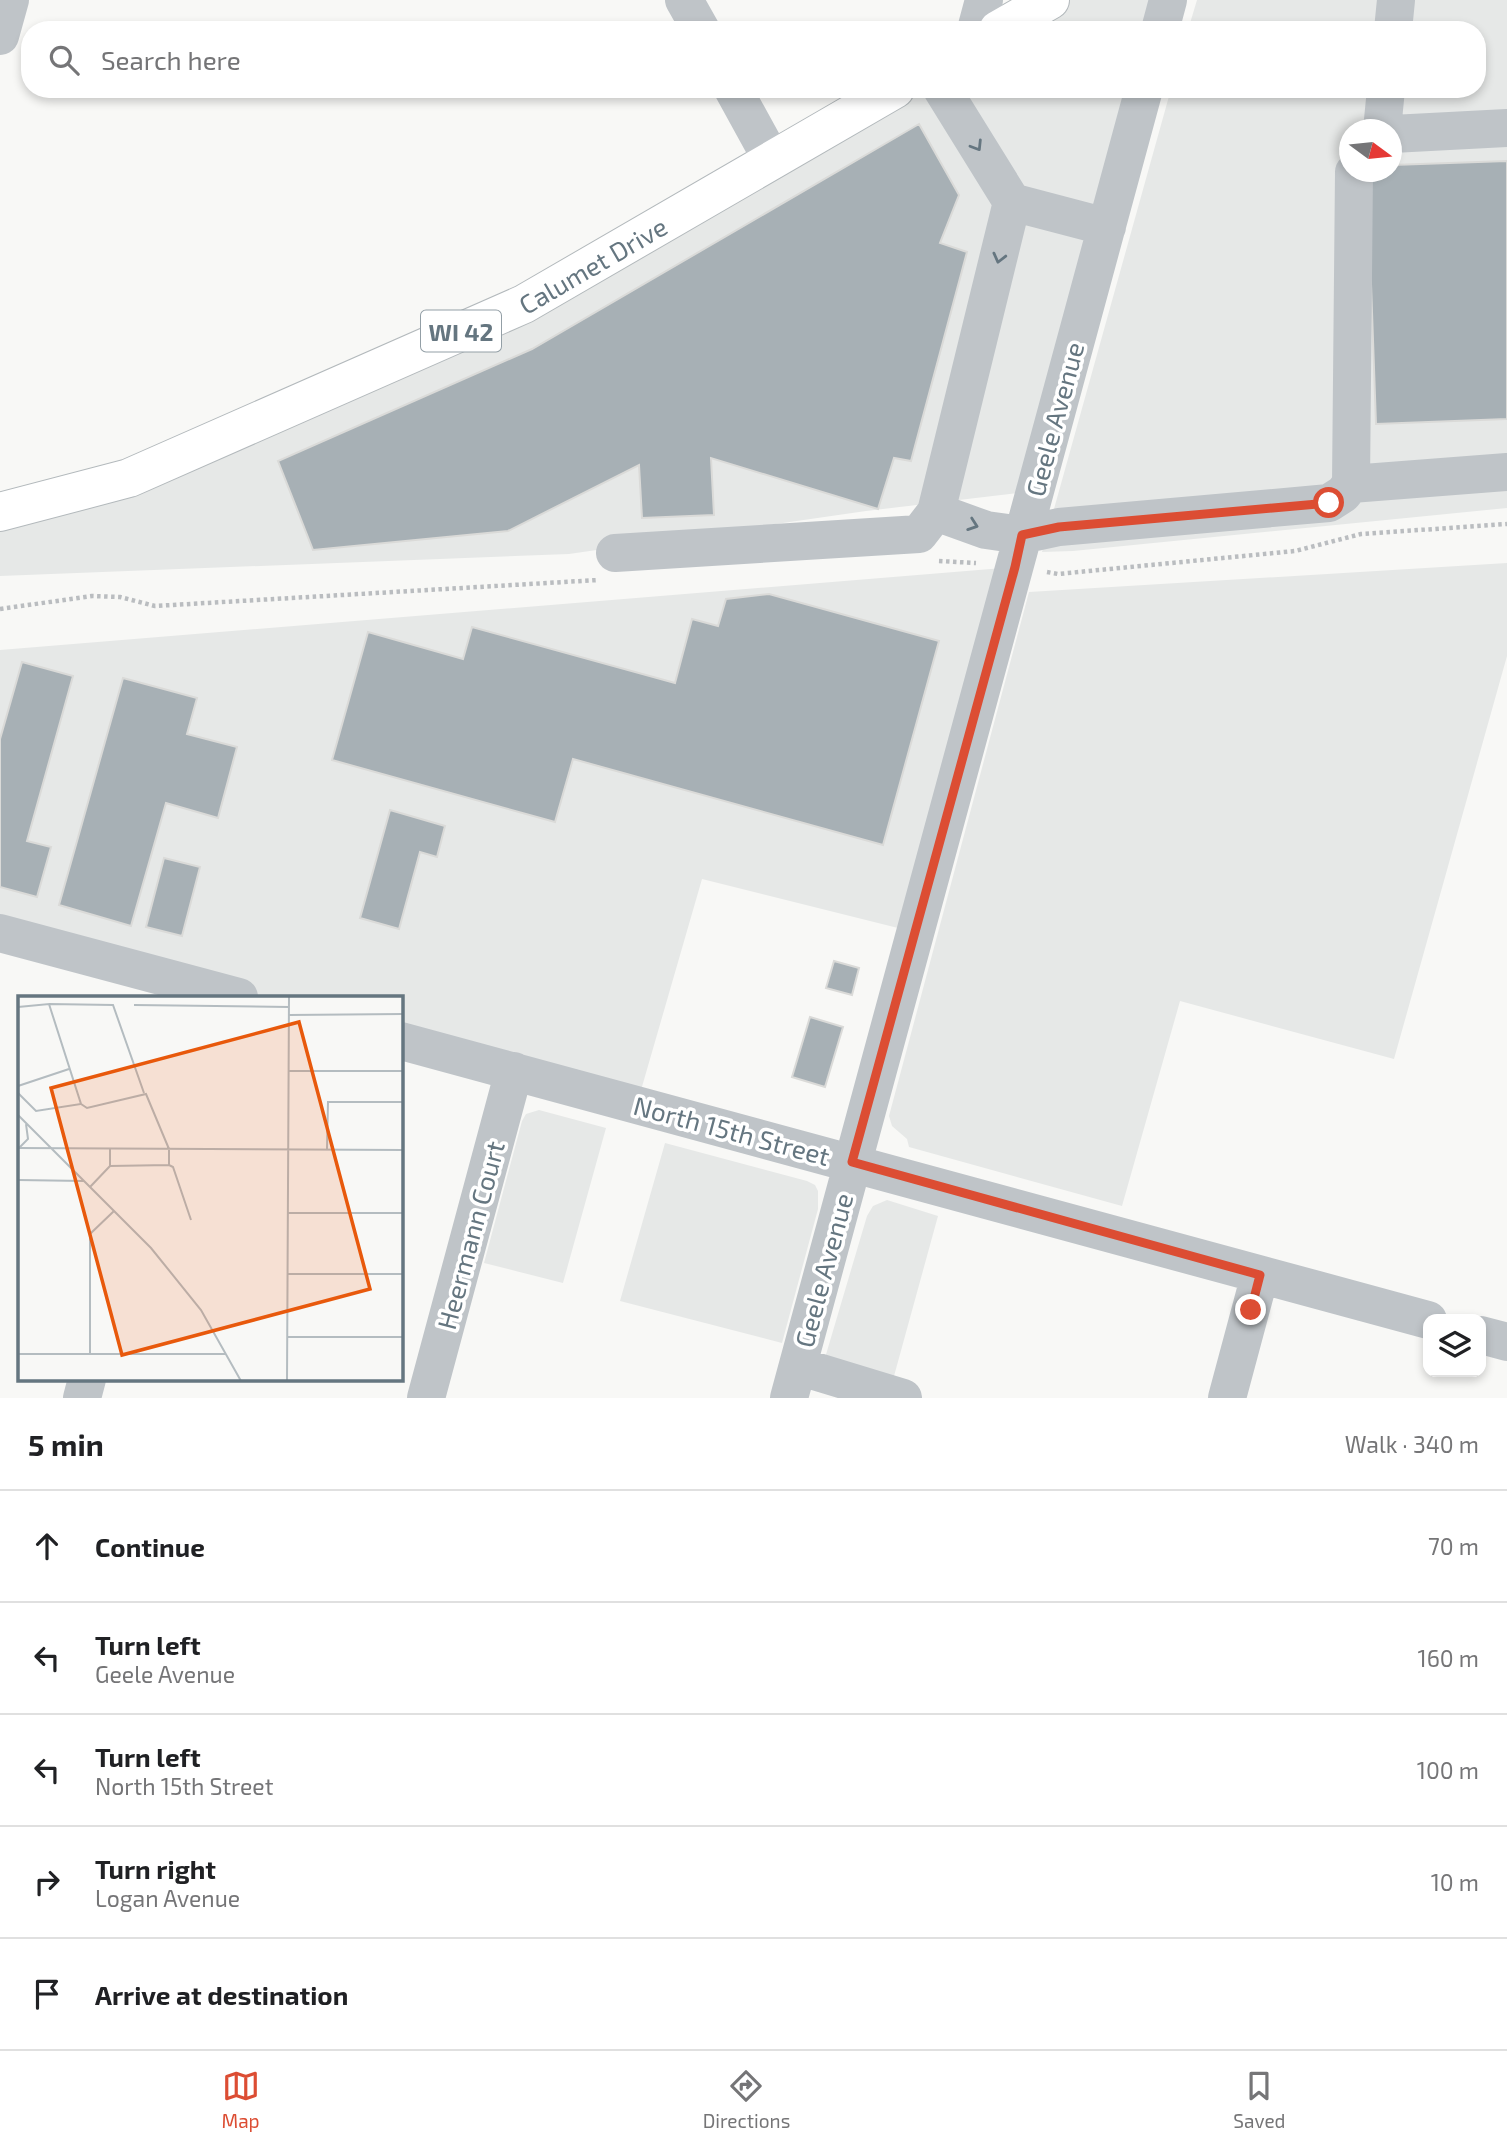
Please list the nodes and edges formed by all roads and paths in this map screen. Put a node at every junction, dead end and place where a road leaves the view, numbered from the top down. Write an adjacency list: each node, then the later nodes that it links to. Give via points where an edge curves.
1 (10, 0): 12 (street)
2 (684, 0): 7 (street)
3 (984, 0): 8 (street)
4 (1050, 0): 9 (main road)
5 (1168, 0): 10 (street)
6 (1396, 0): 11 (street)
7 (696, 21)
8 (978, 21)
9 (1014, 21)
10 (1162, 21)
11 (1394, 21)
12 (0, 36)
13 (738, 98): 21 (street)
14 (879, 98): 21 (main road, Calumet Drive / WI 42)
15 (948, 98): 23 (street, one-way to 23)
16 (1142, 98): 24 (street, Geele Avenue)
17 (1385, 98): 18 (street)
18 (1383, 119)
19 (1507, 128): 20 (street)
20 (1402, 133)
21 (772, 160): 27 (main road, Calumet Drive / WI 42, via 523,303 129,478)
22 (1354, 182): 26 (street)
23 (1012, 202): 24 (street); 28 (street, one-way to 28)
24 (1107, 227): 29 (street, Geele Avenue)
25 (1507, 472): 26 (street)
26 (1350, 484): 29 (street, via 1329,503 1059,527)
27 (0, 512)
28 (936, 512): 29 (street, one-way to 29, via 986,530); 30 (street, via 919,534)
29 (1022, 535): 36 (street, Geele Avenue)
30 (615, 552)
31 (0, 933): 32 (street)
32 (191, 991): 33 (street)
33 (231, 996)
34 (402, 1041): 35 (street, North 15th Street)
35 (514, 1071): 36 (street, North 15th Street); 44 (street, Heermann Court)
36 (852, 1162): 37 (street, North 15th Street); 42 (street, Geele Avenue)
37 (1260, 1275): 38 (street, North 15th Street); 46 (street)
38 (1423, 1319)
39 (1486, 1336): 40 (street)
40 (1507, 1342)
41 (87, 1380): 43 (street)
42 (793, 1382): 45 (street)
43 (82, 1398)
44 (426, 1398)
45 (903, 1398)
46 (1227, 1398)

